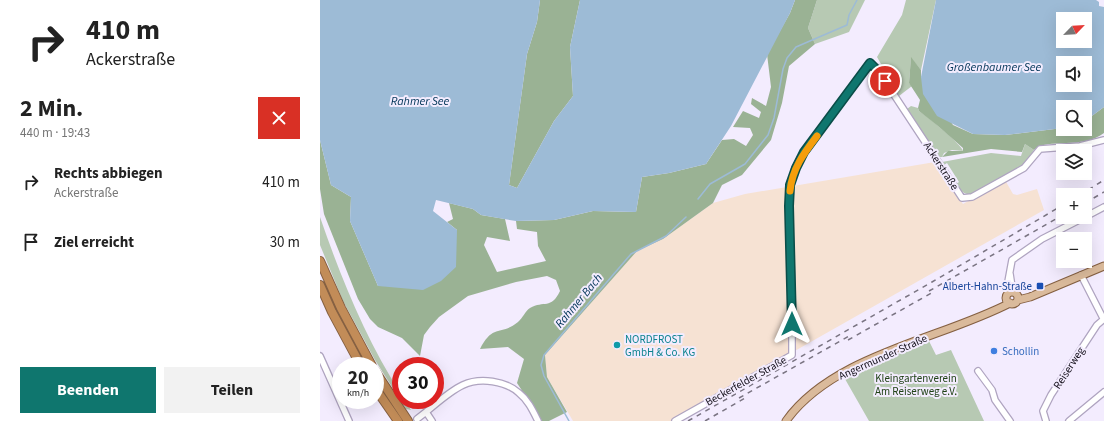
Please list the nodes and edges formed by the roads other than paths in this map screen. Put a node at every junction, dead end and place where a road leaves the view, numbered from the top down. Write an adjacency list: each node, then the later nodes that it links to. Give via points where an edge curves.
1 (870, 63): 2 (street, Ackerstraße, via 879,72 962,198 972,197 1024,168 1040,149 1080,146); 25 (street, Beckerfelder Straße, via 804,152 790,185 792,355)
2 (1104, 140)
3 (1104, 207): 4 (street)
4 (1092, 213)
5 (1072, 224): 10 (street, via 1020,252 1012,260 1009,266)
6 (320, 261): 14 (highway)
7 (1104, 266): 8 (main road)
8 (1081, 275): 10 (main road, via 1036,294); 11 (street)
9 (320, 285): 13 (highway)
10 (1012, 297): 26 (main road, Angermunder Straße, via 991,312 840,375 815,390)
11 (1104, 320): 28 (street, Reiserweg, via 1097,325 1051,395 1043,411)
12 (320, 356): 22 (street)
13 (356, 357)
14 (367, 357)
15 (978, 371): 27 (street)
16 (384, 386): 21 (highway)
17 (1104, 392): 29 (street)
18 (384, 398): 21 (highway)
19 (426, 412): 20 (street); 23 (street); 24 (street, via 463,384 490,381 507,385 518,392)
20 (417, 419)
21 (404, 420)
22 (349, 421)
23 (432, 421)
24 (538, 421)
25 (675, 421)
26 (786, 421)
27 (1010, 421)
28 (1046, 421)
29 (1069, 421)

